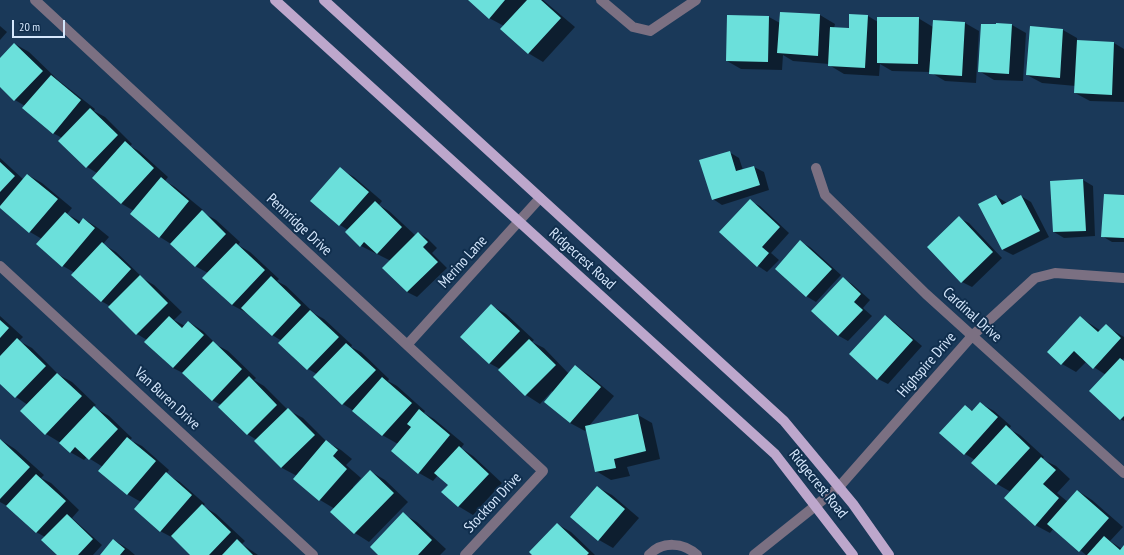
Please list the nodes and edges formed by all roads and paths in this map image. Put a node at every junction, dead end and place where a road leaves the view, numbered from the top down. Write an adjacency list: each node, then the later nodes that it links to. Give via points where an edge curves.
1 (35, 0): 12 (street, Pennridge Drive)
2 (275, 0): 8 (main road, Ridgecrest Road)
3 (324, 0): 7 (main road, Ridgecrest Road)
4 (601, 0): 5 (street, via 633,26 650,31)
5 (696, 0)
6 (816, 168): 11 (street, Cardinal Drive, via 825,195)
7 (540, 198): 8 (street, Merino Lane); 15 (main road, Ridgecrest Road, via 784,421)
8 (519, 222): 12 (street, Merino Lane); 16 (main road, Ridgecrest Road, via 775,454)
9 (0, 266): 17 (street, Van Buren Drive)
10 (1124, 278): 11 (street, Highspire Drive, via 1055,273 1035,278)
11 (972, 336): 14 (street, Cardinal Drive); 15 (street, Highspire Drive)
12 (407, 346): 13 (street, Pennridge Drive)
13 (543, 471): 18 (street, Stockton Drive)
14 (1124, 473)
15 (839, 487): 16 (street, Highspire Drive); 23 (main road, Ridgecrest Road)
16 (816, 506): 21 (street, Highspire Drive); 22 (main road, Ridgecrest Road)
17 (313, 555)
18 (465, 555)
19 (649, 555): 20 (street, via 663,546 676,544 692,550)
20 (697, 555)
21 (754, 555)
22 (853, 555)
23 (889, 555)

